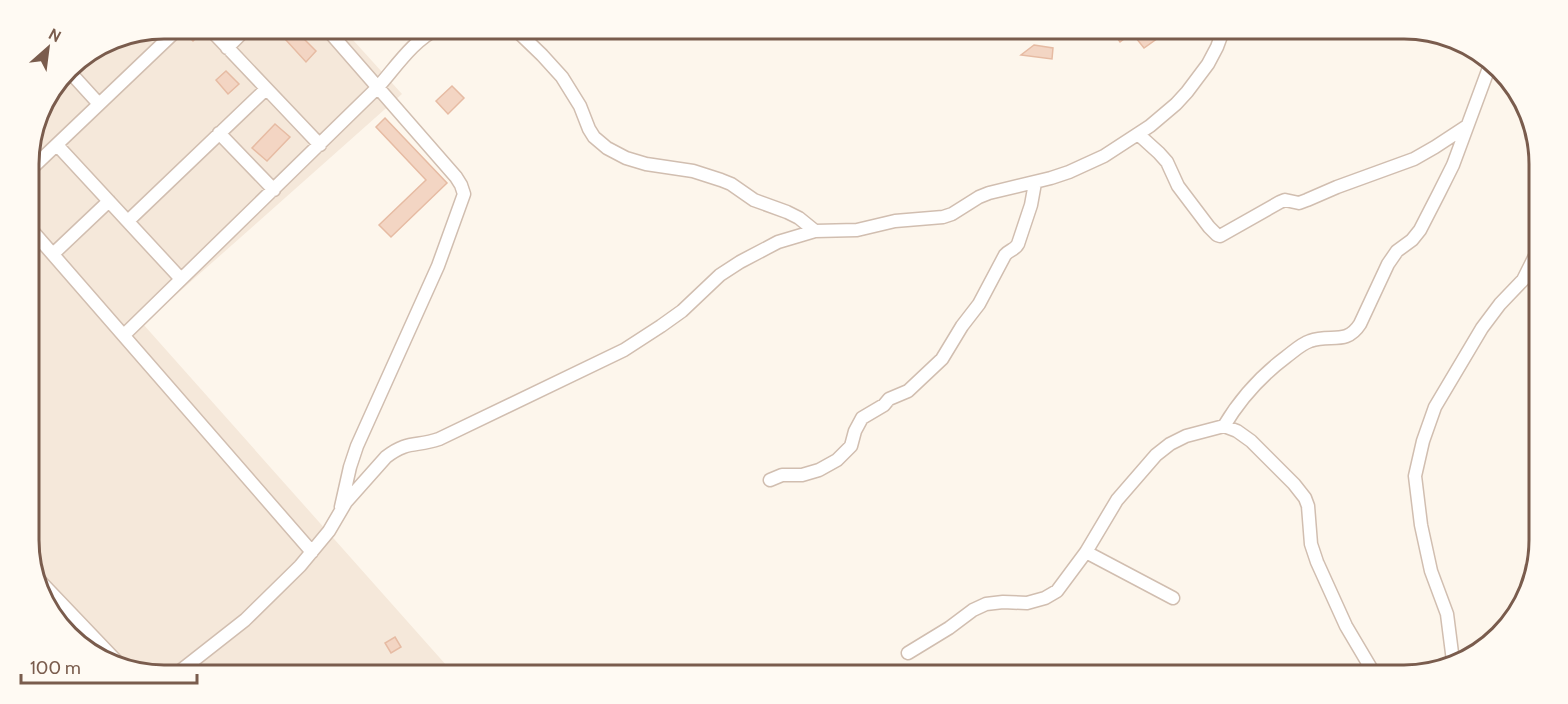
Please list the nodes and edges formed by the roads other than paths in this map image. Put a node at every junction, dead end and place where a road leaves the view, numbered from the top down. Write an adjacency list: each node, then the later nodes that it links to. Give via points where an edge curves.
1 (167, 39): 13 (street)
2 (219, 39): 8 (street)
3 (236, 39): 8 (street)
4 (336, 39): 11 (street)
5 (423, 39): 11 (street)
6 (525, 39): 24 (street, via 562,77 589,129 607,148 646,164 721,180 754,200 787,212)
7 (1220, 39): 16 (street, via 1208,64 1187,92)
8 (227, 48): 12 (street)
9 (1487, 72): 14 (street)
10 (75, 78): 13 (street)
11 (378, 87): 18 (street); 32 (street, via 456,177 464,194 438,266 357,446)
12 (266, 89): 15 (street); 18 (street)
13 (99, 104): 17 (street)
14 (1467, 126): 16 (street, via 1414,159 1299,203 1285,200 1220,236 1178,186 1167,162); 30 (street, via 1453,165 1420,230 1388,264 1355,332 1341,338 1311,341 1295,350 1258,381)
15 (219, 133): 21 (street); 23 (street)
16 (1138, 134): 20 (street, via 1087,165)
17 (57, 145): 19 (street); 22 (street)
18 (320, 145): 21 (street)
19 (39, 162)
20 (1035, 183): 24 (street, via 989,193 943,217 895,221 857,230); 31 (street, via 1017,247 1005,255 979,304 942,359 908,391 888,399 862,418 850,447 837,460 819,470)
21 (274, 190): 28 (street)
22 (109, 201): 23 (street); 26 (street)
23 (128, 221): 28 (street)
24 (815, 231): 32 (street, via 778,242 740,262 661,327 624,350 439,440 393,452)
25 (39, 238): 26 (street)
26 (53, 254): 29 (street)
27 (1529, 268): 39 (street, via 1482,328 1435,407 1415,476 1421,525 1431,571 1447,614)
28 (181, 279): 29 (street)
29 (123, 335): 33 (street)
30 (1224, 426): 34 (street, via 1186,436 1156,455 1117,500); 41 (street, via 1251,441 1305,498 1317,562)
31 (770, 480)
32 (340, 510): 33 (street)
33 (312, 552): 40 (street, via 245,620)
34 (1086, 552): 36 (street); 38 (street, via 1057,591 1045,598 1027,603 986,604)
35 (52, 593): 37 (street)
36 (1173, 598)
37 (106, 650)
38 (908, 653)
39 (1452, 655)
40 (188, 665)
41 (1369, 665)

